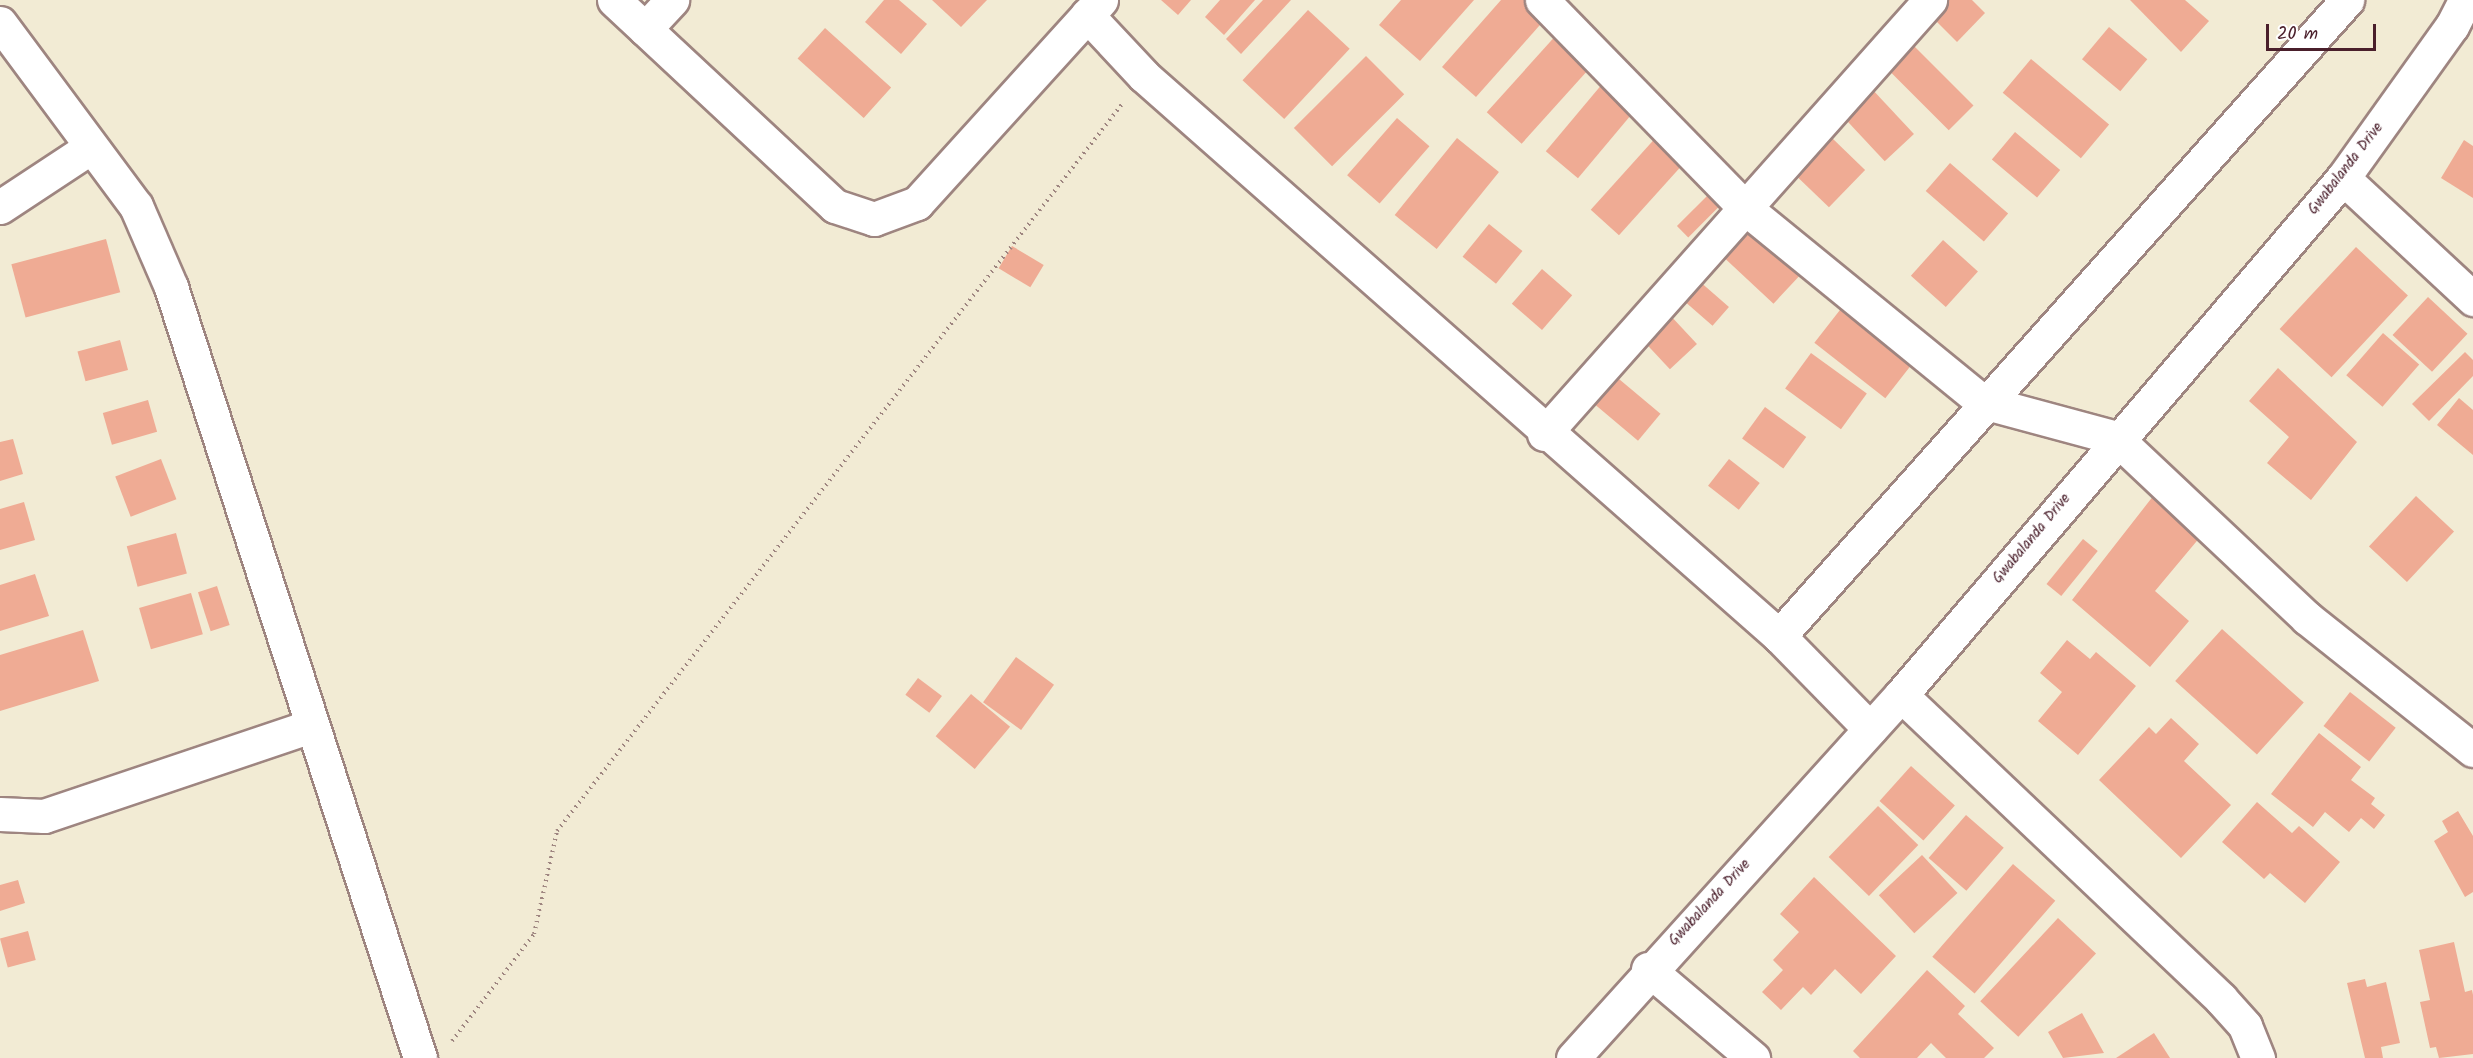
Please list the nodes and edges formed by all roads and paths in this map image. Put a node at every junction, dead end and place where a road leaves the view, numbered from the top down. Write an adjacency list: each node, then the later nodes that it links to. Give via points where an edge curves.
1 (614, 0): 9 (street)
2 (672, 0): 9 (street)
3 (1930, 0): 14 (street)
4 (2348, 0): 16 (street, via 2224,143)
5 (2465, 0): 12 (street, Gwabalanda Drive, via 2452,26)
6 (1549, 2): 14 (street)
7 (1094, 8): 9 (street, via 917,203 874,219 835,206); 10 (street)
8 (0, 23): 11 (street)
9 (645, 29)
10 (1144, 76): 17 (street); 26 (path, via 557,831 534,934)
11 (92, 147): 13 (street); 21 (street, via 136,206 171,287)
12 (2343, 178): 15 (street); 18 (street, Gwabalanda Drive)
13 (0, 207)
14 (1744, 208): 16 (street); 17 (street)
15 (2473, 300)
16 (1983, 402): 18 (street); 19 (street)
17 (1544, 434): 19 (street)
18 (2116, 438): 20 (street, Gwabalanda Drive); 23 (street, via 2307,618)
19 (1779, 636): 22 (street)
20 (1900, 695): 22 (street, Gwabalanda Drive); 29 (street, via 2221,999 2245,1026)
21 (312, 726): 24 (street, via 44,816); 26 (street)
22 (1870, 729): 25 (street, Gwabalanda Drive)
23 (2473, 750)
24 (0, 814)
25 (1648, 969): 27 (street, Gwabalanda Drive); 28 (street)
26 (433, 1053)
27 (1573, 1058)
28 (1753, 1058)
29 (2258, 1058)

